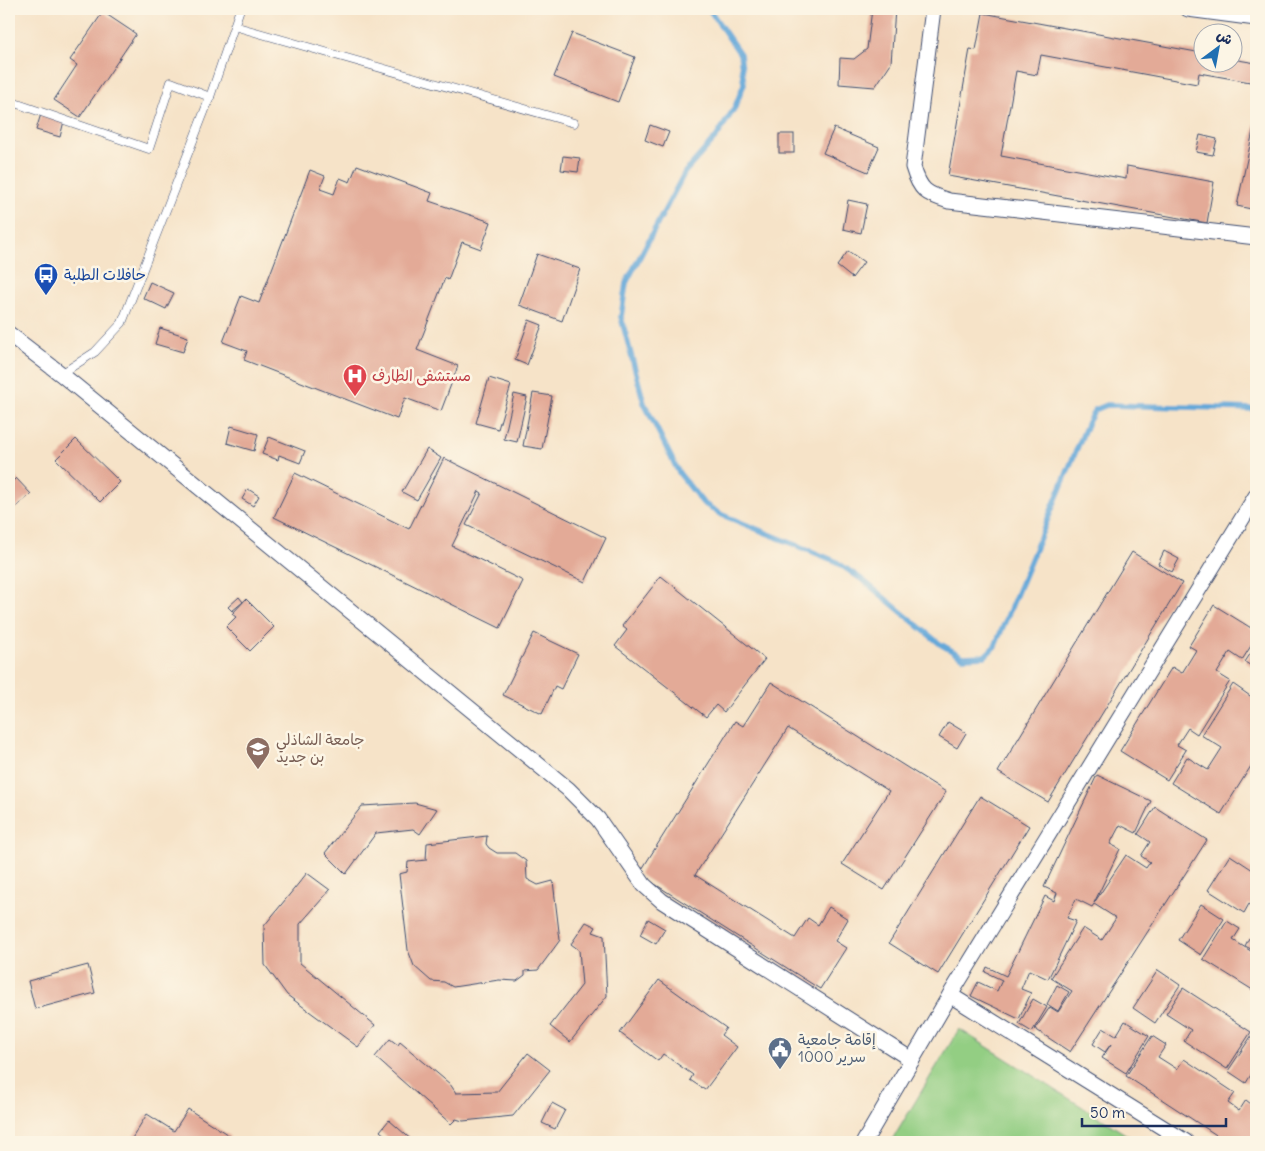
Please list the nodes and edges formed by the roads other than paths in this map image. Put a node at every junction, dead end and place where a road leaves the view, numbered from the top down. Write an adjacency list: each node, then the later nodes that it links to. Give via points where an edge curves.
1 (240, 9): 5 (lane)
2 (933, 9): 9 (street, via 913,168 921,188 930,195 949,201)
3 (1188, 9): 4 (street)
4 (1256, 18)
5 (234, 26): 6 (lane); 8 (lane)
6 (210, 97): 7 (lane, via 171,82 149,149); 11 (lane, via 122,323 95,352)
7 (9, 101)
8 (574, 123)
9 (1256, 237)
10 (9, 334): 11 (street)
11 (61, 374): 14 (street, via 568,789 598,819 644,885 662,901)
12 (1256, 496): 13 (street)
13 (950, 995): 14 (street); 16 (street)
14 (912, 1060): 15 (street)
15 (864, 1142)
16 (1186, 1142)

